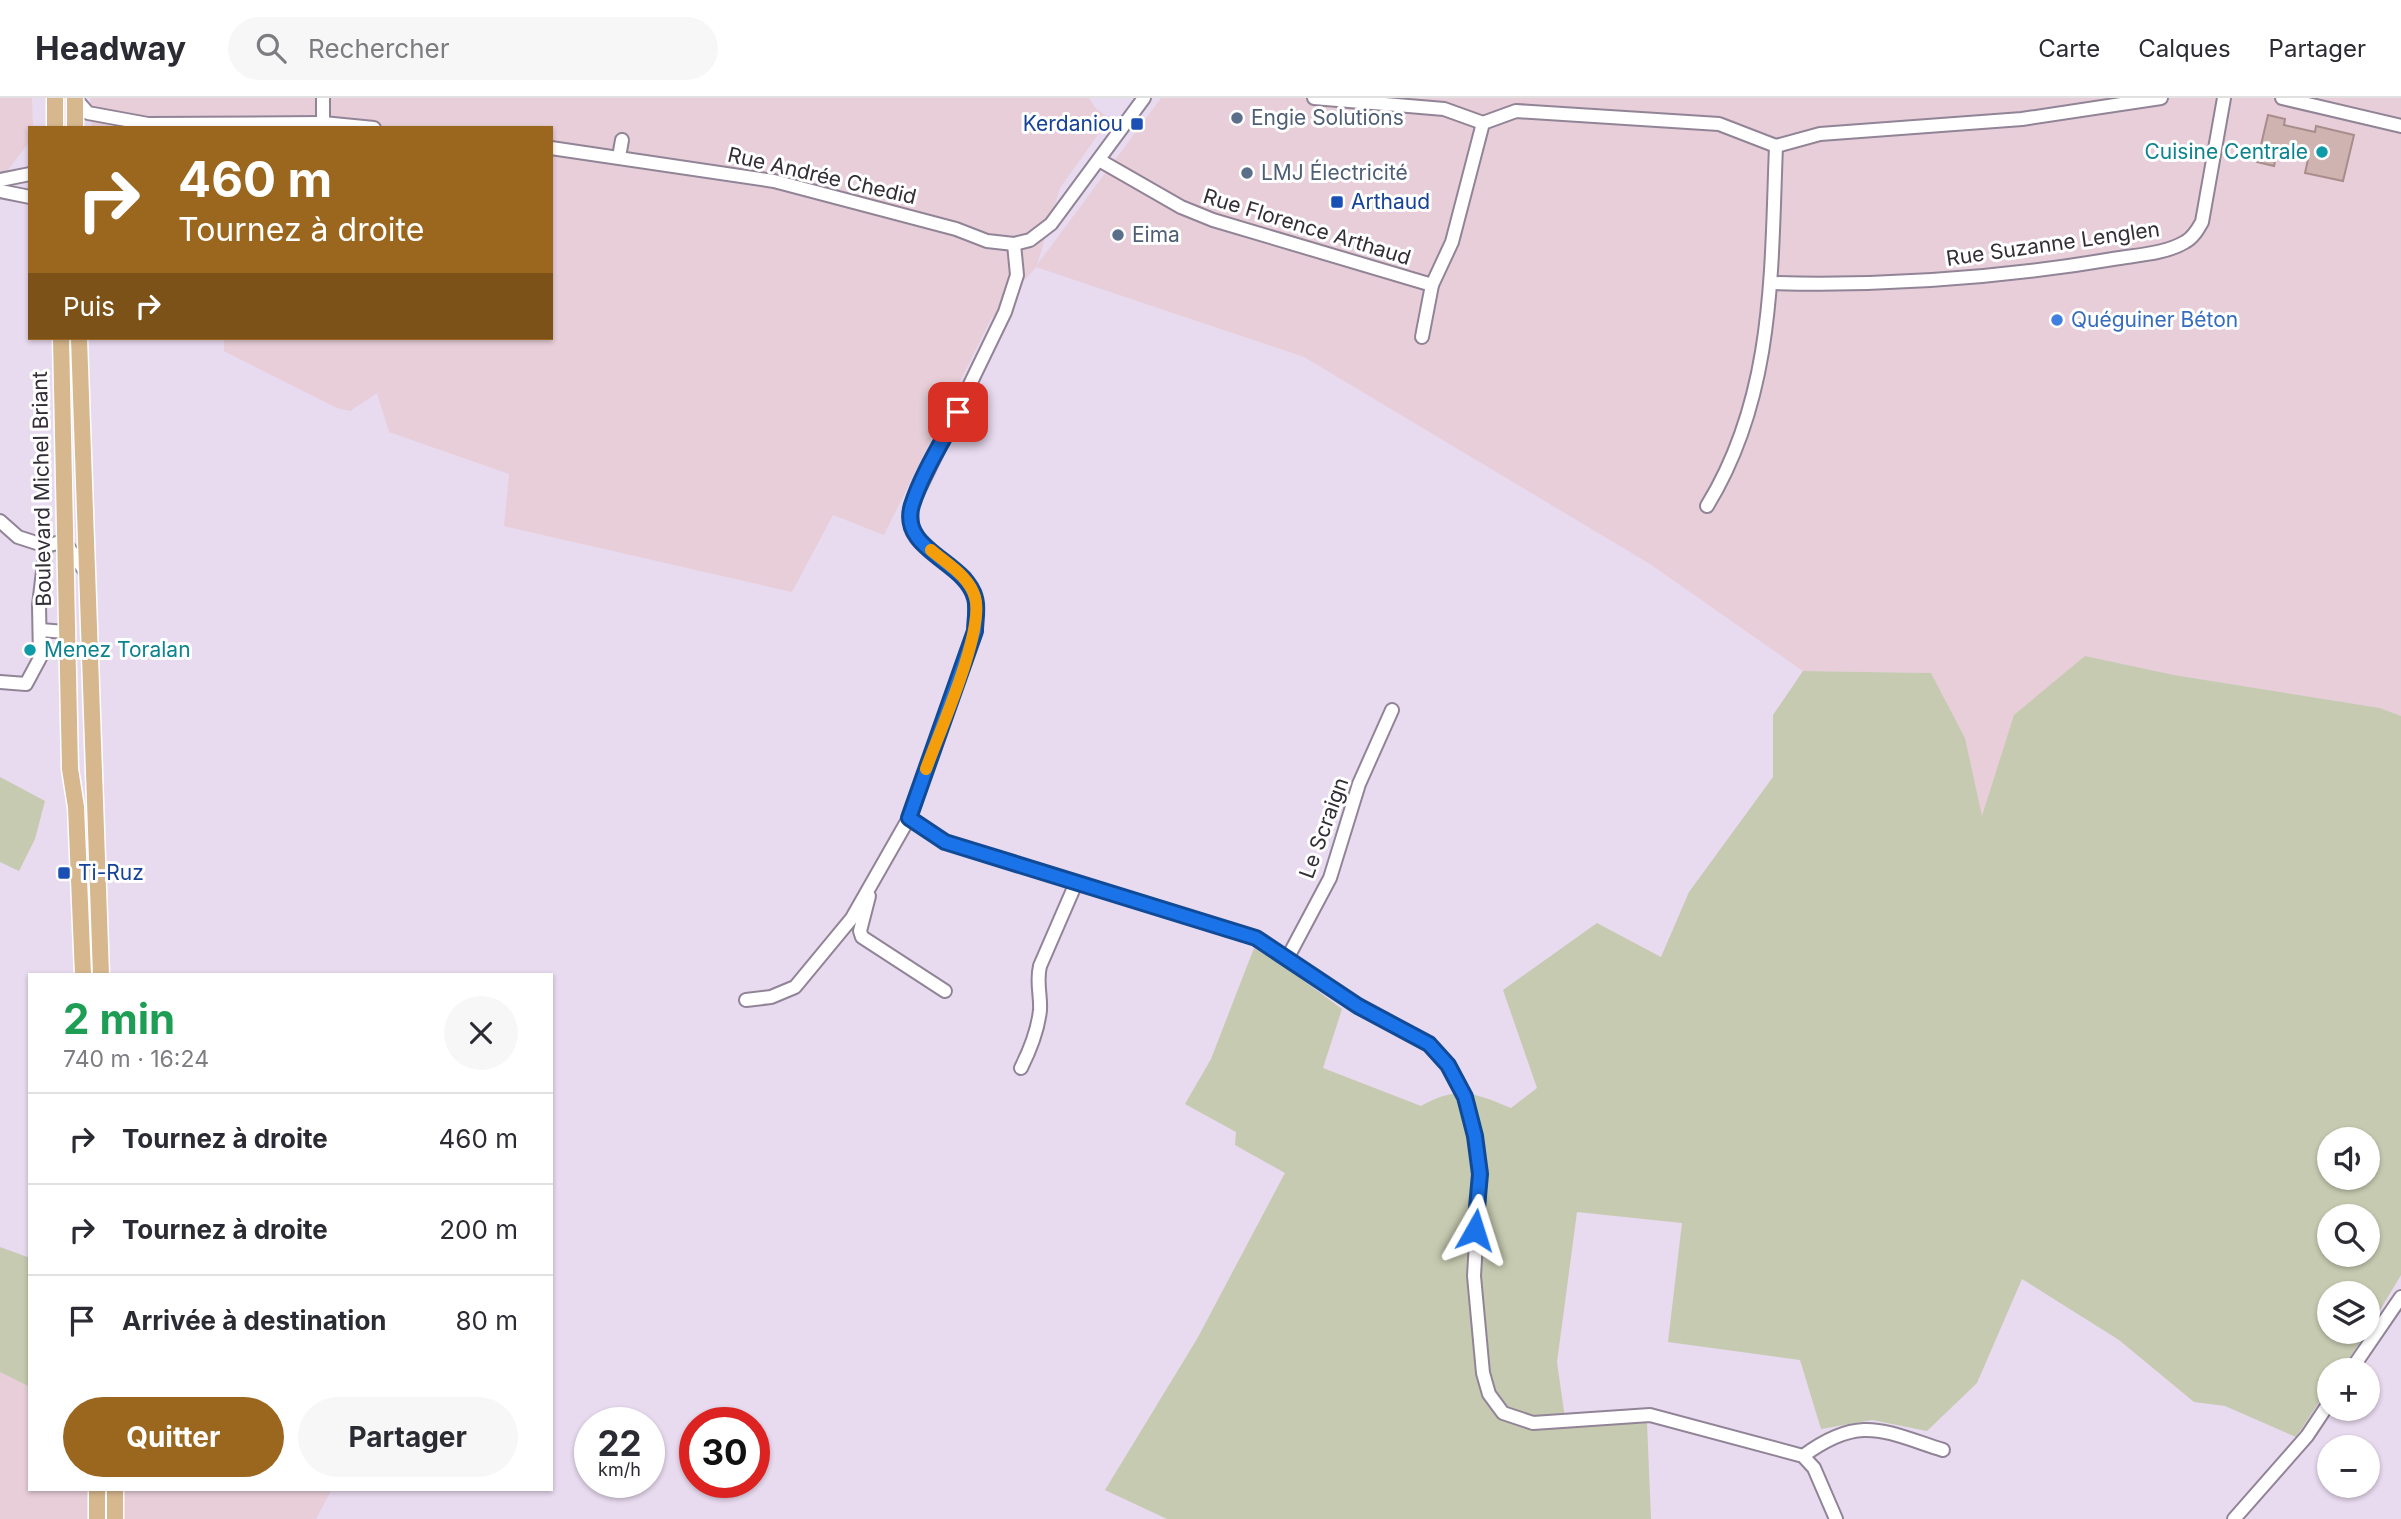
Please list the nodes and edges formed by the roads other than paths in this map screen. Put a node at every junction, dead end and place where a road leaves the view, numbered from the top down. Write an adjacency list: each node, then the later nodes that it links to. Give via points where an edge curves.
1 (55, 98): 13 (main road)
2 (75, 98): 9 (main road)
3 (323, 98): 12 (street)
4 (1143, 98): 22 (street)
5 (1314, 98): 10 (street, via 1444,109)
6 (2161, 98): 19 (street, via 2022,119 1820,134)
7 (2224, 98): 28 (street, Rue Suzanne Lenglen, via 2202,222 2192,237 2178,246 1990,275)
8 (2282, 98): 17 (street)
9 (76, 122): 11 (street)
10 (1483, 123): 19 (street, via 1516,111 1657,119 1719,124); 29 (street, Rue Florence Arthaud, via 1452,242)
11 (148, 124): 14 (street); 15 (street)
12 (323, 124): 15 (street); 16 (street)
13 (55, 126)
14 (140, 126)
15 (270, 126)
16 (348, 126)
17 (2401, 126)
18 (622, 139): 21 (street)
19 (1776, 146): 28 (street)
20 (553, 148): 21 (street, Rue Andrée Chedid)
21 (619, 157): 27 (street, Rue Andrée Chedid, via 774,181 988,241)
22 (1099, 159): 27 (street, via 1051,224 1030,240); 29 (street, Rue Florence Arthaud, via 1181,207 1213,220)
23 (28, 174): 24 (street)
24 (0, 180)
25 (0, 191): 26 (street)
26 (28, 197)
27 (1014, 244): 42 (street, via 1017,275 1005,312 911,506 912,527 921,542 965,578 975,598 975,631)
28 (1773, 283): 33 (street, via 1746,417)
29 (1432, 285): 30 (street, Rue Florence Arthaud)
30 (1422, 337)
31 (61, 340): 35 (main road, Boulevard Michel Briant)
32 (79, 340): 37 (main road, Boulevard Michel Briant)
33 (1707, 506)
34 (0, 521): 36 (street, via 18,537)
35 (64, 541): 36 (street); 37 (street); 39 (main road, Boulevard Michel Briant)
36 (46, 546): 38 (street)
37 (88, 576): 47 (main road, Boulevard Michel Briant)
38 (40, 629): 39 (street); 40 (street, via 40,658 26,684)
39 (66, 632): 46 (main road, Boulevard Michel Briant)
40 (0, 682)
41 (1392, 710): 45 (street, Le Scraign, via 1359,784 1330,878)
42 (909, 818): 43 (street, via 945,842); 44 (street)
43 (1076, 883): 45 (street, via 1245,934); 50 (street, via 1040,967 1036,981 1040,1009)
44 (870, 886): 48 (street, via 862,937); 49 (street, via 852,918 795,987 771,997)
45 (1288, 957): 55 (street, via 1358,1006 1429,1044 1448,1065 1465,1097 1480,1174 1474,1276 1483,1373 1489,1394 1503,1413 1533,1423 1650,1415)
46 (83, 973)
47 (101, 973)
48 (945, 991)
49 (746, 1000)
50 (1021, 1068)
51 (2401, 1297): 52 (street)
52 (2359, 1358)
53 (2317, 1421): 61 (street)
54 (1943, 1450): 55 (street, via 1872,1427 1827,1438)
55 (1803, 1456): 60 (street, via 1814,1468)
56 (97, 1491): 58 (main road)
57 (115, 1491): 59 (main road)
58 (97, 1519)
59 (115, 1519)
60 (1836, 1519)
61 (2234, 1519)

